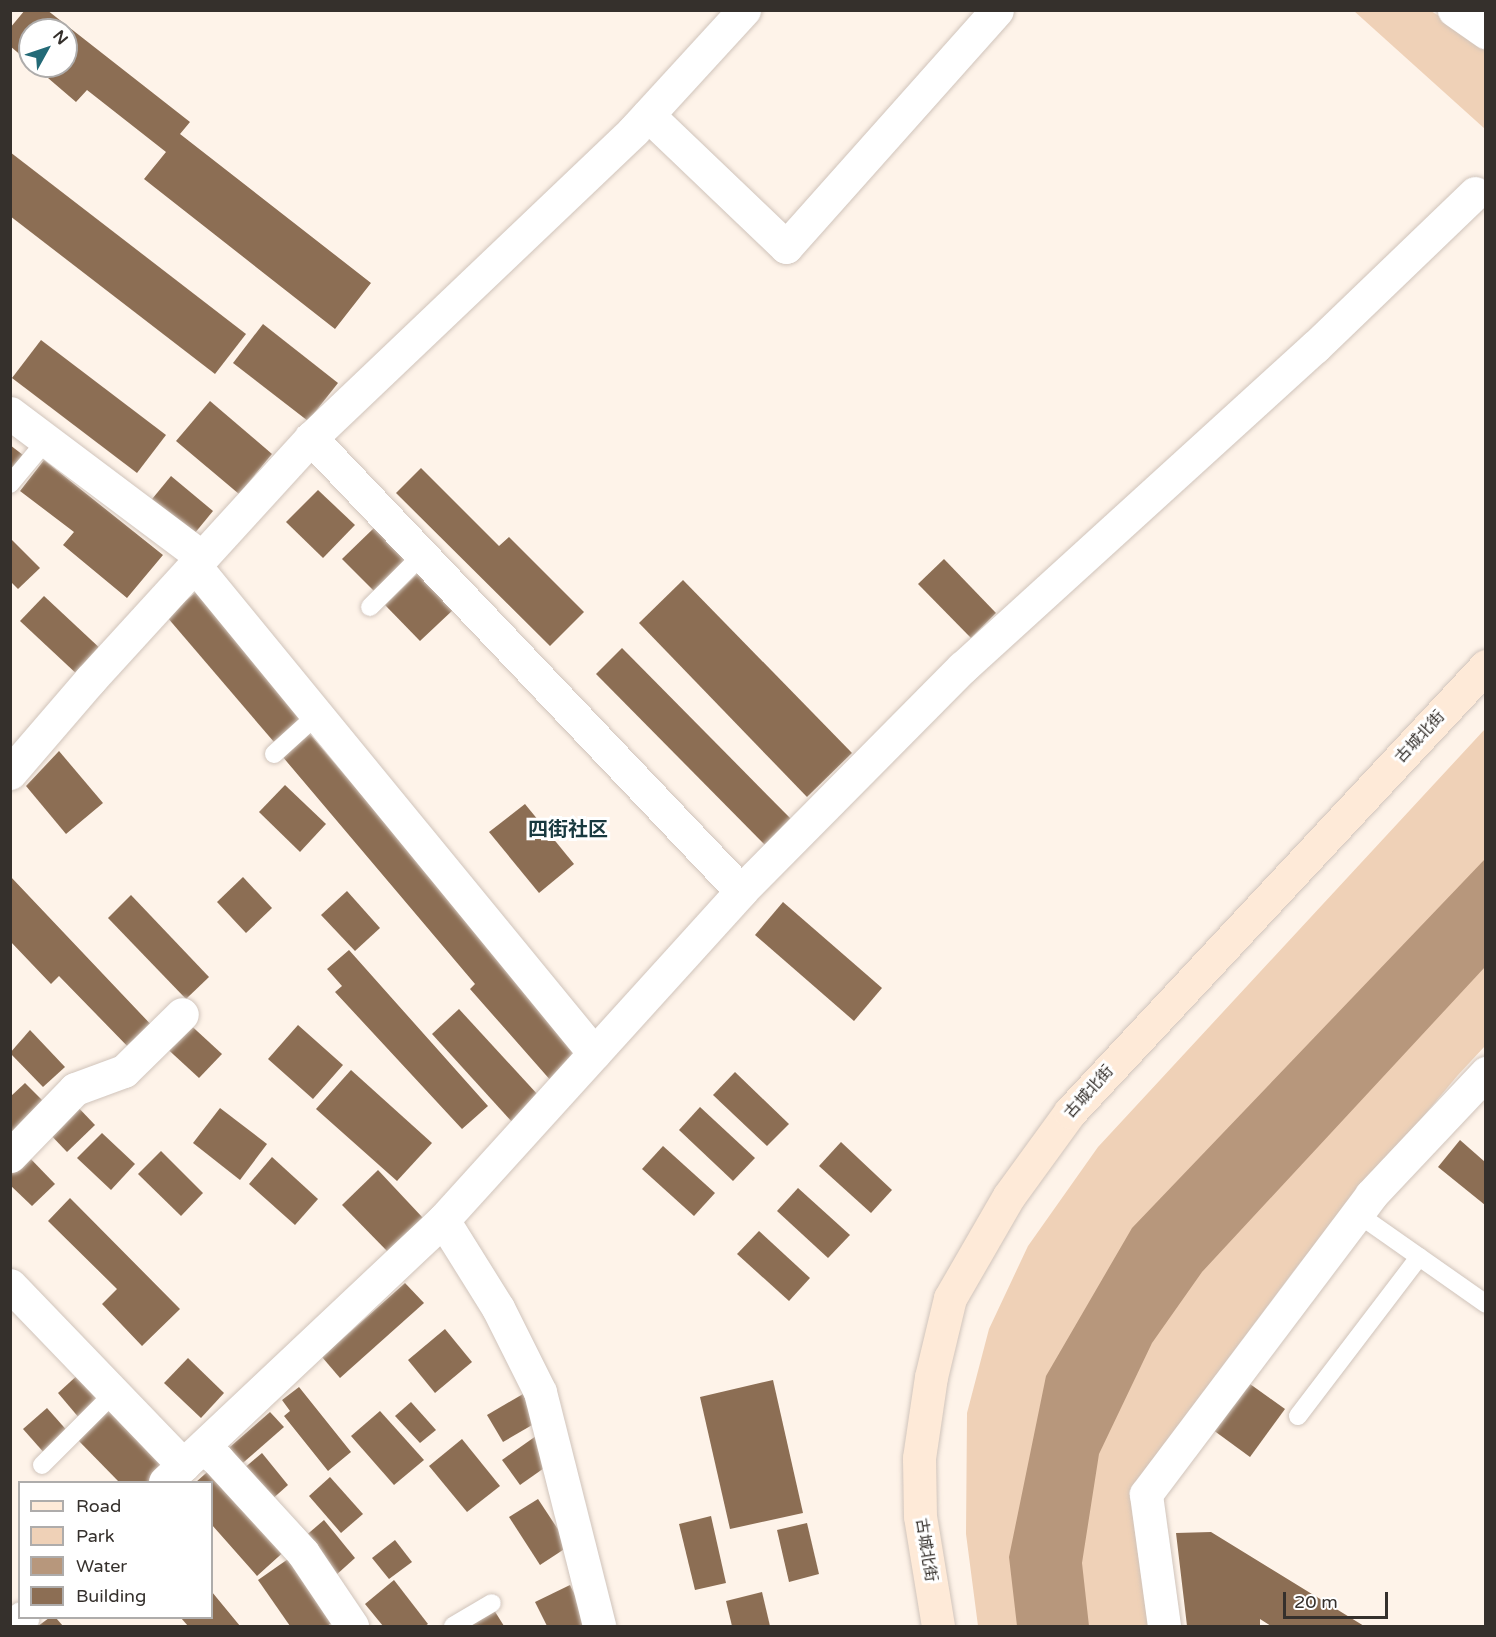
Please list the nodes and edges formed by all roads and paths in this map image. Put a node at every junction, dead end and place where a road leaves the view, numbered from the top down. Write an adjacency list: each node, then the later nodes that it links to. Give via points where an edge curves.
1 (744, 10): 5 (street)
2 (997, 10): 5 (street, via 786,247)
3 (1454, 10): 4 (street)
4 (1485, 32)
5 (648, 115): 8 (street)
6 (1474, 193): 18 (street, via 1315,347 963,667)
7 (10, 413): 9 (street)
8 (311, 438): 11 (street); 12 (street)
9 (46, 441): 10 (lane); 12 (street)
10 (10, 484)
11 (422, 555): 13 (lane); 18 (street)
12 (198, 561): 15 (street); 17 (street)
13 (370, 608)
14 (1485, 666): 36 (main road, 古城北街, via 1070,1112 1010,1196 950,1298 931,1377 919,1458 920,1516)
15 (317, 715): 16 (lane); 20 (street)
16 (274, 754)
17 (10, 773)
18 (741, 891): 20 (street)
19 (182, 1014): 22 (street, via 124,1071 75,1089)
20 (594, 1053): 24 (street)
21 (1485, 1073): 23 (street, via 1371,1195)
22 (10, 1156)
23 (1358, 1214): 25 (lane); 37 (street, via 1146,1494)
24 (443, 1220): 31 (street); 35 (street, via 498,1308 540,1392)
25 (1419, 1257): 27 (lane); 29 (lane)
26 (10, 1285): 28 (street)
27 (1485, 1304)
28 (114, 1393): 30 (lane); 31 (street)
29 (1298, 1416)
30 (42, 1465)
31 (183, 1465): 33 (street, via 217,1459 303,1553)
32 (492, 1603): 34 (lane)
33 (348, 1625)
34 (453, 1626)
35 (599, 1626)
36 (938, 1626)
37 (1164, 1626)

